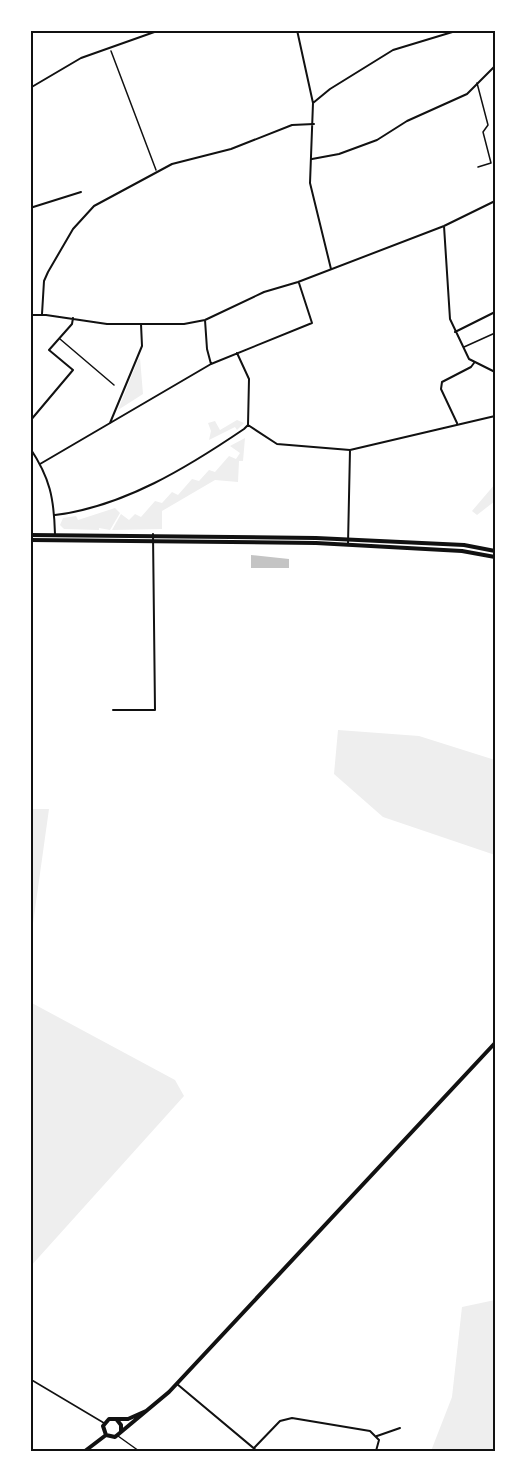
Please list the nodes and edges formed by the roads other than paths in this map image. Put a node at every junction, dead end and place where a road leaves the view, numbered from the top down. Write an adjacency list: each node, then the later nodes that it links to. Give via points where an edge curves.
1 (160, 30): 6 (street, via 81,58)
2 (297, 30): 7 (street)
3 (459, 30): 7 (street, via 393,50)
4 (495, 66): 5 (street)
5 (477, 83): 9 (street, via 467,94 406,121 377,140); 10 (lane, via 488,125 483,132 491,163)
6 (30, 88)
7 (313, 103): 8 (street)
8 (314, 124): 9 (street); 18 (street, via 292,125 231,149 172,164 94,206 82,218 44,281)
9 (312, 159): 15 (street, via 310,183)
10 (478, 166)
11 (81, 192): 13 (street)
12 (495, 201): 14 (street)
13 (30, 208)
14 (444, 226): 15 (street); 23 (street, via 450,319)
15 (331, 269): 16 (street)
16 (298, 282): 21 (street, via 264,292); 27 (street, via 312,323)
17 (495, 312): 23 (street)
18 (41, 314): 19 (street); 20 (street)
19 (30, 315)
20 (73, 318): 22 (street); 25 (street)
21 (205, 320): 22 (street); 29 (street)
22 (141, 324): 35 (street, via 142,345)
23 (455, 332): 26 (street)
24 (495, 333): 26 (lane)
25 (60, 339): 31 (lane); 33 (street, via 49,350 73,370)
26 (463, 348): 28 (street)
27 (237, 353): 29 (street); 36 (street, via 249,379)
28 (474, 363): 30 (street); 34 (street, via 442,382 441,389)
29 (212, 364): 35 (street)
30 (495, 372)
31 (114, 385)
32 (495, 416): 34 (street)
33 (30, 421)
34 (457, 423): 38 (street)
35 (109, 424): 39 (street)
36 (248, 425): 38 (street, via 277,444); 40 (street, via 124,496)
37 (30, 448): 39 (street)
38 (350, 450): 46 (street)
39 (40, 464): 40 (street, via 52,492)
40 (54, 515): 43 (street)
41 (153, 534): 43 (main road); 45 (street); 46 (main road)
42 (30, 535): 43 (main road)
43 (55, 537): 44 (main road); 45 (main road)
44 (30, 540)
45 (153, 540): 46 (main road); 49 (street, via 155,710)
46 (349, 542): 47 (main road, via 464,545); 48 (main road)
47 (495, 551)
48 (495, 557)
49 (113, 710)
50 (495, 1043): 52 (main road)
51 (30, 1379): 55 (lane)
52 (177, 1384): 53 (main road); 60 (street)
53 (149, 1410): 54 (main road); 57 (main road)
54 (117, 1420): 55 (main road); 57 (main road, via 121,1425)
55 (104, 1423): 58 (main road)
56 (400, 1428): 59 (street)
57 (119, 1434): 58 (main road); 62 (lane)
58 (106, 1435): 61 (main road)
59 (377, 1436): 60 (street, via 370,1431 285,1418); 63 (street)
60 (256, 1450)
61 (85, 1451)
62 (139, 1451)
63 (376, 1451)

